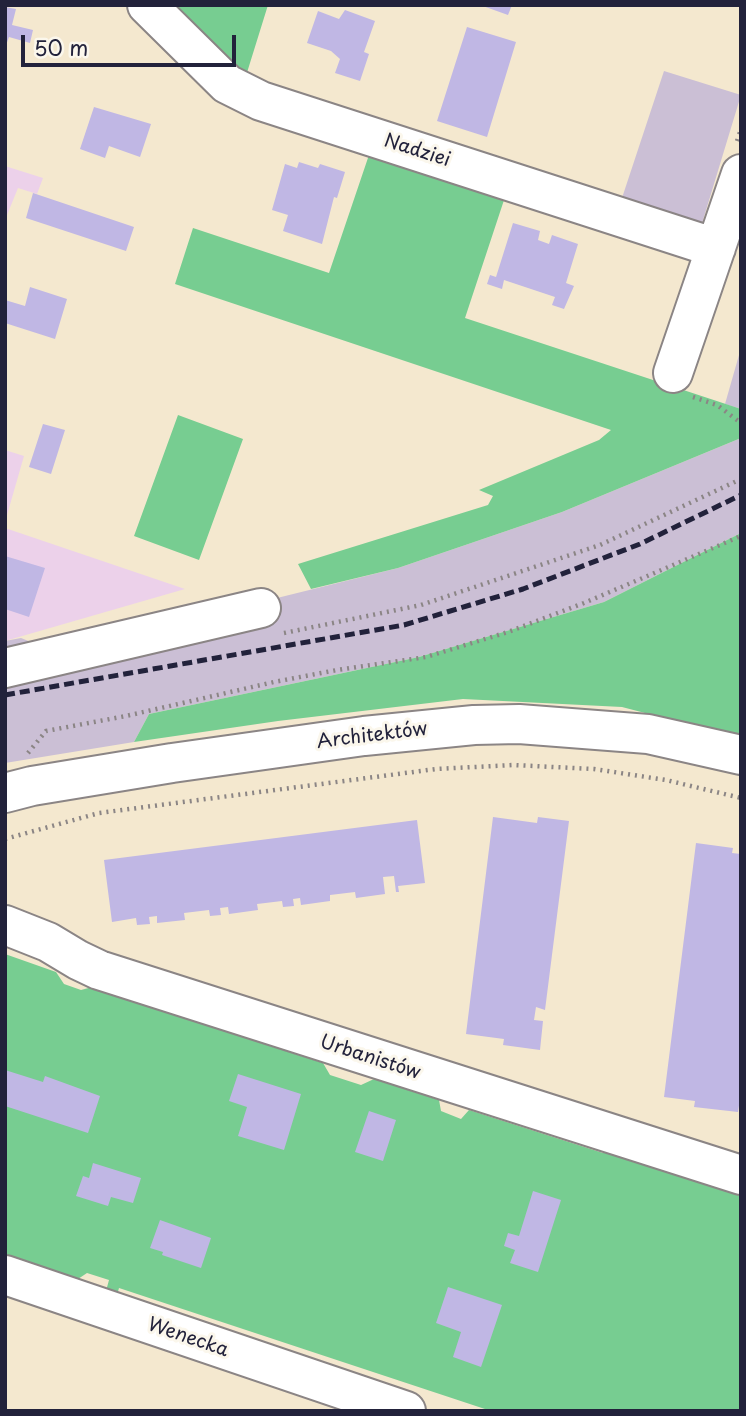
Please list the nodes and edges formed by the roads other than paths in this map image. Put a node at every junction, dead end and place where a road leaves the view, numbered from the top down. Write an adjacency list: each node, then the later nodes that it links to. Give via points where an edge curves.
1 (147, 5): 3 (street, Nadziei, via 227,84 261,101)
2 (741, 174): 3 (street)
3 (716, 248): 4 (street)
4 (679, 384)
5 (261, 608): 6 (street)
6 (5, 668)
7 (741, 755): 8 (street, Architektów, via 648,734 474,725 172,763)
8 (5, 793)
9 (5, 925): 10 (street, Urbanistów, via 99,970)
10 (741, 1175)
11 (5, 1275): 12 (street, Wenecka)
12 (388, 1405)

